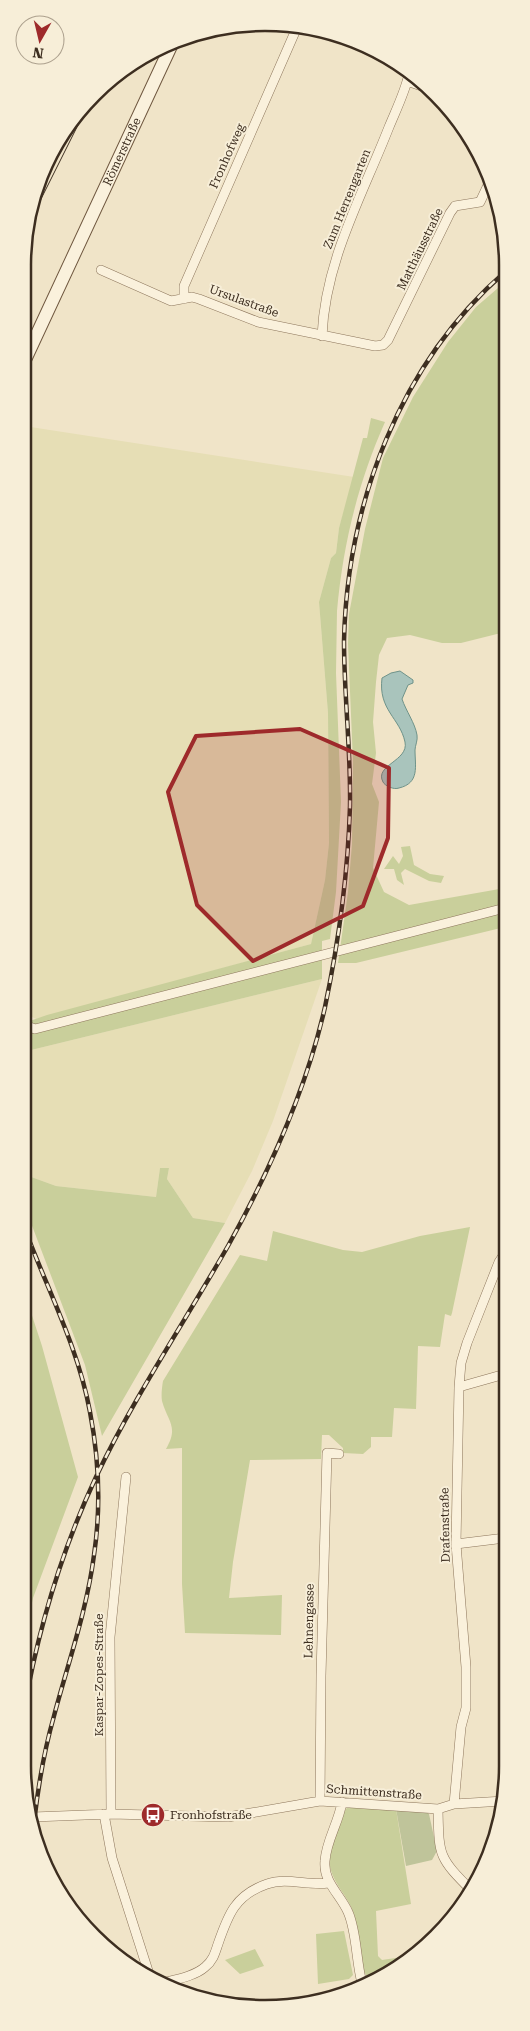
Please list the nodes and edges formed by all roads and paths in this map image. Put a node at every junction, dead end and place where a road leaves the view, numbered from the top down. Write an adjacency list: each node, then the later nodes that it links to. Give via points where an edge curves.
1 (295, 33): 6 (street, Fronhofweg, via 191,269 184,286)
2 (168, 52): 9 (main road, Römerstraße)
3 (407, 80): 7 (street, Zum Herrengarten, via 342,238 324,308)
4 (486, 190): 8 (street, Matthäusstraße, via 480,202 455,206 450,213)
5 (101, 270): 6 (street, Ursulastraße, via 171,301)
6 (184, 298): 7 (street, Ursulastraße, via 199,298 258,322)
7 (322, 336): 8 (street, Ursulastraße)
8 (383, 345)
9 (31, 347)
10 (499, 910): 11 (street)
11 (31, 1028)
12 (499, 1262): 14 (street, Drafenstraße, via 474,1321 461,1363)
13 (499, 1376): 14 (street)
14 (459, 1387): 18 (street, Drafenstraße)
15 (338, 1454): 19 (street, Lehnengasse, via 327,1453 320,1676)
16 (126, 1477): 24 (street, Kaspar-Zopes-Straße, via 110,1637)
17 (499, 1539): 18 (street)
18 (456, 1544): 22 (street, Drafenstraße, via 466,1700)
19 (320, 1801): 21 (street, Schmittenstraße); 24 (street, Schmittenstraße, via 228,1817)
20 (496, 1801): 22 (street, Schmittenstraße)
21 (342, 1802): 23 (street, Schmittenstraße); 26 (street, via 325,1860)
22 (454, 1804): 23 (street, Schmittenstraße)
23 (438, 1809): 27 (street, via 439,1842 445,1862)
24 (108, 1814): 25 (street, Schmittenstraße); 28 (street, via 112,1858)
25 (37, 1817)
26 (328, 1883): 29 (street, via 350,1914); 30 (street, via 275,1882 254,1891 230,1911 207,1966)
27 (466, 1884)
28 (147, 1967)
29 (361, 1979)
30 (171, 1980)

